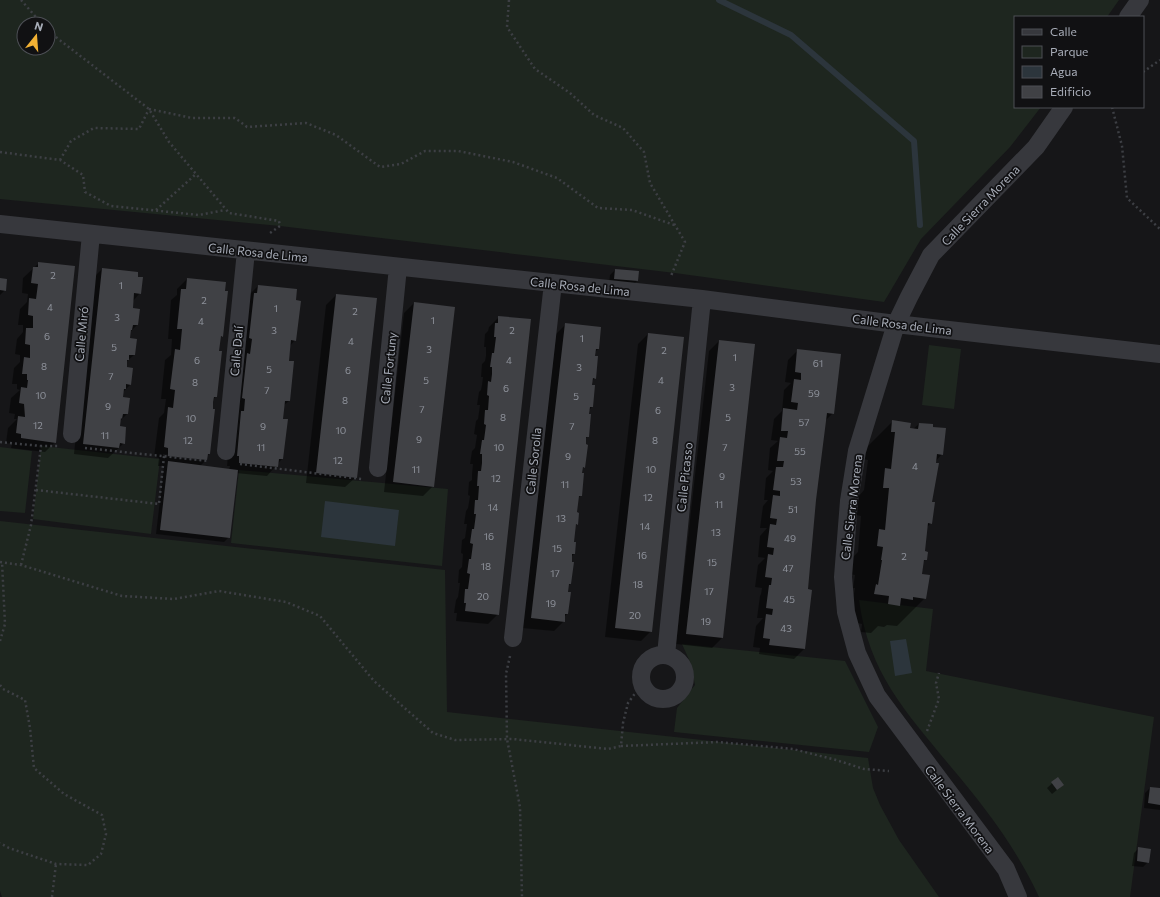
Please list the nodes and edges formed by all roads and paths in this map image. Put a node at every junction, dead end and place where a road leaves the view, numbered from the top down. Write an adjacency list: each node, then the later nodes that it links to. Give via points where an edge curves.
1 (21, 0): 4 (path)
2 (509, 0): 18 (path, via 507,27 535,69 570,93 594,115 623,128 644,152 650,183)
3 (1140, 0): 5 (street)
4 (35, 16)
5 (1129, 16)
6 (56, 37): 11 (path)
7 (1160, 60): 8 (path)
8 (1144, 71)
9 (1063, 108): 26 (street, Calle Sierra Morena, via 1036,147 931,255)
10 (1112, 108): 19 (path, via 1122,146 1127,198)
11 (149, 109): 13 (path, via 139,129 94,128 71,141); 14 (path, via 169,142); 18 (path, via 192,118 235,118 247,127 306,123 336,135 380,167 401,164 425,151 458,151 513,162 557,178 598,208 632,210)
12 (0, 152): 13 (path)
13 (60, 160): 15 (path, via 83,175 85,192 111,206)
14 (196, 174): 15 (path); 16 (path)
15 (156, 210): 16 (path, via 199,215)
16 (226, 210): 21 (path, via 229,213 279,221 280,226)
17 (0, 224): 20 (street, Calle Rosa de Lima)
18 (674, 225): 24 (path, via 685,242 672,273)
19 (1160, 229)
20 (91, 234): 21 (street, Calle Rosa de Lima); 29 (street, Calle Miró)
21 (246, 251): 22 (street, Calle Rosa de Lima); 31 (street, Calle Dalí)
22 (398, 267): 23 (street, Calle Rosa de Lima); 35 (street, Calle Fortuny)
23 (553, 284): 24 (street, Calle Rosa de Lima); 39 (street, Calle Sorolla)
24 (668, 296): 25 (street, Calle Rosa de Lima)
25 (702, 299): 26 (street, Calle Rosa de Lima); 41 (street, Calle Picasso)
26 (896, 324): 27 (street, Calle Rosa de Lima); 46 (street, Calle Sierra Morena, via 857,451 849,501 843,577 846,612 857,654 877,696)
27 (1160, 354)
28 (0, 442): 30 (path)
29 (72, 443): 30 (path); 32 (path)
30 (41, 446): 36 (path)
31 (226, 451)
32 (164, 456): 33 (path); 36 (path, via 159,504)
33 (209, 461)
34 (240, 464): 35 (path, via 376,480)
35 (378, 468)
36 (36, 490): 38 (path, via 32,525)
37 (1, 562): 38 (path); 40 (path, via 5,624)
38 (21, 565): 45 (path, via 122,596 174,599 218,591 286,602 320,616 374,681 434,734 455,740)
39 (514, 638): 45 (path, via 506,674)
40 (0, 641)
41 (666, 655): 43 (street, via 649,660 643,667); 43 (street, via 682,664 686,673 682,691 668,699 660,700 652,697)
42 (939, 673): 46 (path, via 936,683 939,699 926,733)
43 (642, 684): 47 (path, via 628,702)
44 (0, 685): 50 (path, via 3,690 25,700 34,768 64,794 102,815 106,834 100,854 88,864)
45 (507, 740): 47 (path, via 608,749); 52 (path, via 520,807)
46 (910, 741): 53 (street, Calle Sierra Morena, via 1006,869)
47 (621, 746): 48 (path, via 726,743 793,749 864,769)
48 (889, 771)
49 (0, 843): 50 (path)
50 (56, 864): 51 (path)
51 (52, 897)
52 (522, 897)
53 (1018, 897)

